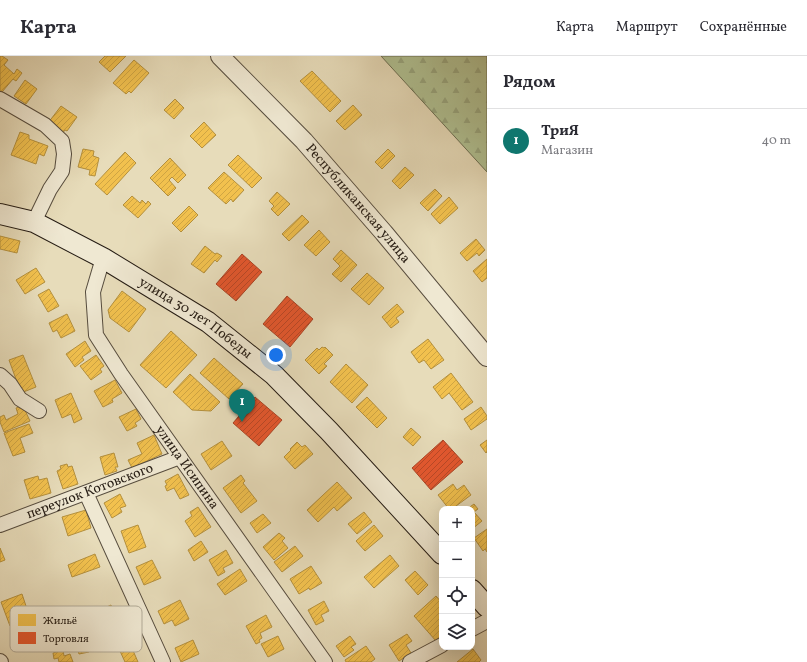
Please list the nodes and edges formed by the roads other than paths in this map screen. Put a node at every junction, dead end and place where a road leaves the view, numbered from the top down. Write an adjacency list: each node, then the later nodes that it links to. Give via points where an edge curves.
1 (220, 56): 6 (street, Республиканская улица, via 304,141)
2 (0, 99): 4 (street, via 45,125 62,142 62,171)
3 (0, 214): 4 (main road, улица 30 лет Победы)
4 (34, 222): 5 (main road, улица 30 лет Победы)
5 (103, 258): 9 (street, улица Исипина, via 93,292 96,335); 12 (main road, улица 30 лет Победы, via 208,322 274,375)
6 (487, 357)
7 (0, 375): 8 (street, via 20,399)
8 (39, 411)
9 (180, 457): 10 (street, переулок Котовского); 21 (street, улица Исипина)
10 (86, 493): 11 (street, переулок Котовского); 14 (street)
11 (0, 526)
12 (439, 551)
13 (475, 593): 15 (main road)
14 (137, 606)
15 (487, 607)
16 (142, 616): 20 (street)
17 (487, 621): 18 (street)
18 (475, 627)
19 (439, 647): 22 (street)
20 (163, 662)
21 (325, 662)
22 (410, 662)

